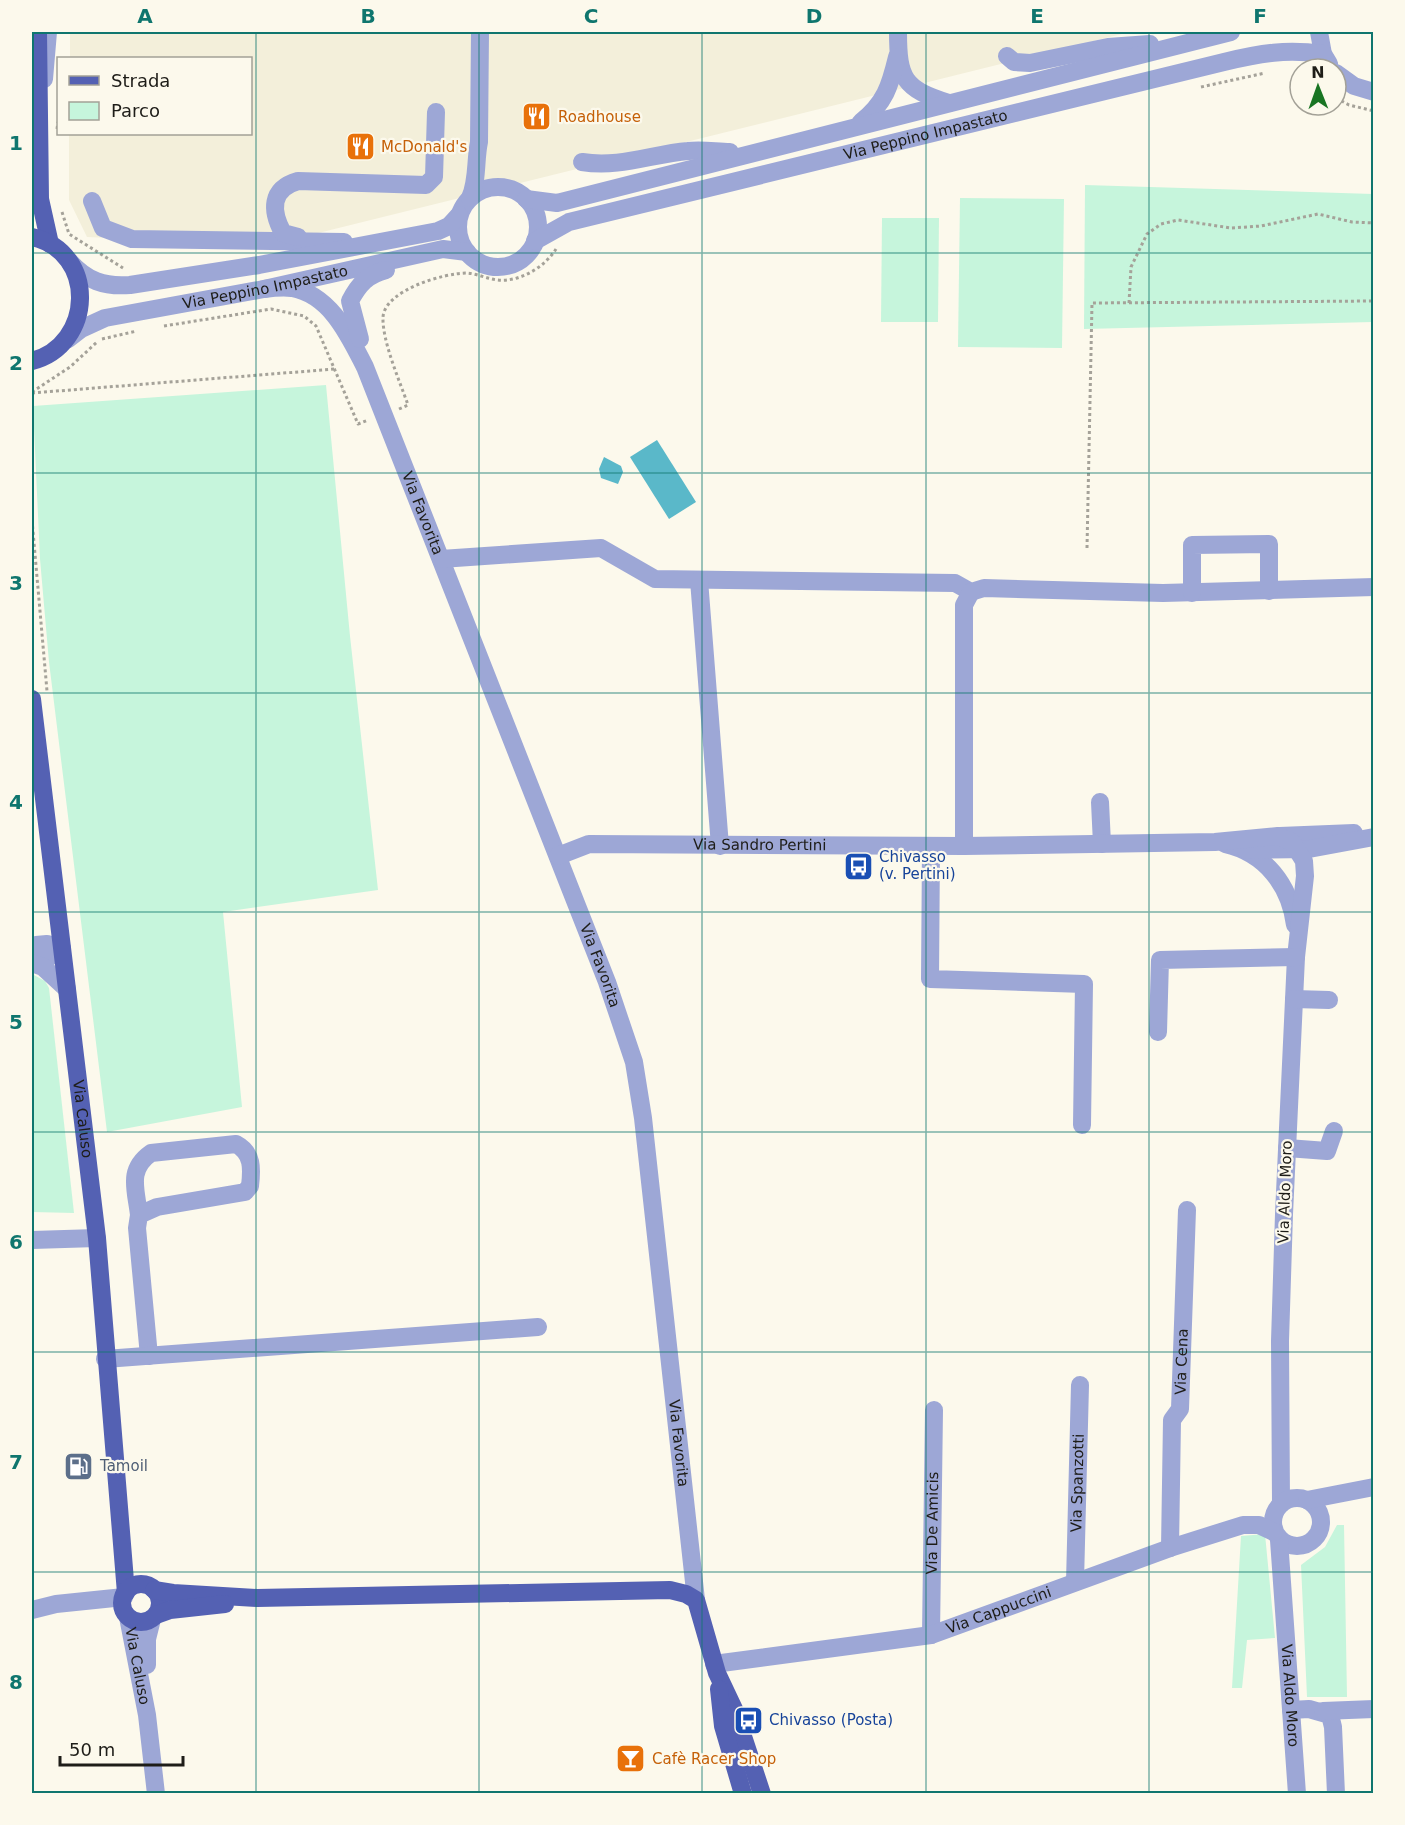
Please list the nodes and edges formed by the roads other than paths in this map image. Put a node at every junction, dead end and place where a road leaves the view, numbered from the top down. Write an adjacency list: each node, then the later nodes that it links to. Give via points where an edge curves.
1 (38, 32): 15 (main road)
2 (48, 32): 15 (street)
3 (480, 32): 18 (street)
4 (898, 32): 8 (street)
5 (1231, 32): 7 (street, Via Peppino Impastato)
6 (1319, 32): 11 (street)
7 (1190, 42): 9 (street, via 1108,47 1030,63 1014,62); 14 (street, Via Peppino Impastato)
8 (898, 52): 14 (street, via 907,82 914,91); 17 (street, via 878,108)
9 (1007, 56)
10 (1313, 57): 28 (street, Via Peppino Impastato, via 1292,50 1224,62 578,220)
11 (1326, 57)
12 (1348, 82): 13 (street)
13 (1374, 92)
14 (949, 103): 17 (street, Via Peppino Impastato)
15 (39, 110): 29 (main road, via 40,199)
16 (436, 112): 27 (street, via 434,177 426,185 298,181 278,192 273,204 283,233)
17 (856, 126): 19 (street, Via Peppino Impastato)
18 (479, 142): 21 (street, via 488,170); 22 (street, via 475,187)
19 (750, 153): 20 (street, via 689,150 628,163); 23 (street, Via Peppino Impastato, via 557,203)
20 (582, 162)
21 (502, 187): 22 (street, via 485,189); 23 (street)
22 (470, 198): 25 (street)
23 (526, 199): 28 (street, via 536,216)
24 (92, 201): 27 (street, via 103,228 132,239)
25 (459, 215): 30 (street, Via Peppino Impastato, via 450,226 438,231); 31 (street, via 459,234)
26 (32, 237): 29 (main road)
27 (309, 240): 30 (street)
28 (535, 241): 31 (street, via 517,262 504,266 490,266)
29 (50, 244): 32 (main road)
30 (373, 244): 32 (street, Via Peppino Impastato, via 114,286 81,275)
31 (472, 256): 33 (street, Via Peppino Impastato, via 443,249); 36 (street, Via Favorita, via 450,256 368,276 350,301)
32 (69, 261): 34 (main road, via 81,290 81,309)
33 (264, 289): 34 (street, Via Peppino Impastato, via 105,318); 36 (street, Via Favorita, via 291,288 309,294 330,309 342,322)
34 (68, 339): 35 (main road)
35 (35, 363)
36 (365, 367): 37 (street, Via Favorita)
37 (441, 559): 38 (street, via 601,548 655,579); 54 (street, Via Favorita)
38 (699, 580): 41 (street, via 955,583); 50 (street)
39 (1374, 587): 40 (street)
40 (1269, 591): 42 (street); 42 (street, via 1269,544 1192,545)
41 (971, 592): 42 (street, via 984,588); 52 (street, via 964,605)
42 (1192, 593)
43 (32, 699): 57 (main road, Via Caluso)
44 (1100, 802): 47 (street)
45 (1374, 836): 48 (street, via 1344,832); 49 (street)
46 (1215, 842): 47 (street, Via Sandro Pertini); 48 (street, via 1278,837); 53 (street)
47 (1102, 844): 52 (street, Via Sandro Pertini)
48 (1297, 845): 49 (street); 53 (street); 55 (street, via 1304,861); 56 (street, via 1287,867)
49 (1333, 845): 55 (street, via 1313,868)
50 (720, 846): 51 (street, Via Sandro Pertini); 54 (street, Via Sandro Pertini, via 589,844)
51 (931, 846): 52 (street, Via Sandro Pertini); 65 (street, via 930,979 1084,984)
52 (964, 846)
53 (1246, 850): 56 (street, via 1271,870)
54 (558, 856): 92 (street, Via Favorita, via 634,1062)
55 (1304, 888): 59 (street)
56 (1288, 897): 59 (street)
57 (59, 920): 58 (main road, Via Caluso); 60 (street)
58 (62, 948): 60 (street, via 48,958); 61 (main road, Via Caluso)
59 (1297, 948): 62 (street, Via Aldo Moro); 64 (street, via 1160,960)
60 (33, 955): 61 (street)
61 (67, 988): 70 (main road, Via Caluso)
62 (1294, 999): 63 (street); 67 (street, Via Aldo Moro)
63 (1329, 1000)
64 (1158, 1032)
65 (1082, 1125)
66 (1334, 1131): 67 (street, via 1327,1151)
67 (1287, 1148): 77 (street, Via Aldo Moro, via 1280,1341)
68 (1187, 1210): 86 (street, Via Cena, via 1180,1409 1172,1420)
69 (139, 1215): 69 (street, via 157,1208 245,1192 250,1186 249,1156 236,1144 151,1153 140,1161 134,1175); 73 (street, via 136,1228)
70 (97, 1238): 71 (street); 74 (main road, Via Caluso)
71 (32, 1240)
72 (538, 1327): 73 (street)
73 (149, 1356): 74 (street)
74 (105, 1359): 84 (main road, Via Caluso)
75 (1080, 1385): 87 (street, Via Spanzotti)
76 (934, 1410): 96 (street, Via De Amicis)
77 (1281, 1444): 80 (street, Via Aldo Moro, via 1287,1470); 81 (street, Via Aldo Moro)
78 (1374, 1486): 79 (street)
79 (1349, 1492): 80 (street); 82 (street, via 1334,1500)
80 (1305, 1499): 81 (street); 82 (street)
81 (1281, 1504): 83 (street, via 1273,1517)
82 (1320, 1515): 85 (street, via 1316,1538)
83 (1277, 1536): 85 (street, via 1294,1547); 86 (street, Via Cappuccini, via 1259,1525 1243,1525); 91 (street, Via Aldo Moro)
84 (123, 1541): 88 (main road, Via Caluso, via 139,1573); 89 (main road, Via Caluso)
85 (1302, 1546): 91 (street, Via Aldo Moro, via 1287,1569)
86 (1170, 1548): 87 (street, Via Cappuccini)
87 (1075, 1582): 96 (street, Via Cappuccini)
88 (152, 1588): 89 (main road, via 133,1586); 90 (main road); 95 (main road, via 160,1599)
89 (124, 1595): 93 (street); 94 (main road, via 123,1608)
90 (257, 1598): 92 (main road, via 670,1590); 95 (main road)
91 (1284, 1598): 99 (street, Via Aldo Moro)
92 (696, 1600): 97 (main road)
93 (32, 1610)
94 (128, 1617): 95 (main road, via 140,1622); 101 (street, Via Caluso)
95 (154, 1617): 101 (street, Via Caluso, via 147,1640)
96 (931, 1635): 97 (street, Via Cappuccini)
97 (716, 1668): 103 (main road, via 723,1726); 104 (main road)
98 (1374, 1709): 100 (street)
99 (1291, 1710): 100 (street); 105 (street, Via Aldo Moro)
100 (1323, 1712): 106 (street, via 1332,1719)
101 (147, 1714): 102 (street, Via Caluso)
102 (156, 1794)
103 (743, 1794)
104 (762, 1794)
105 (1297, 1794)
106 (1336, 1794)

